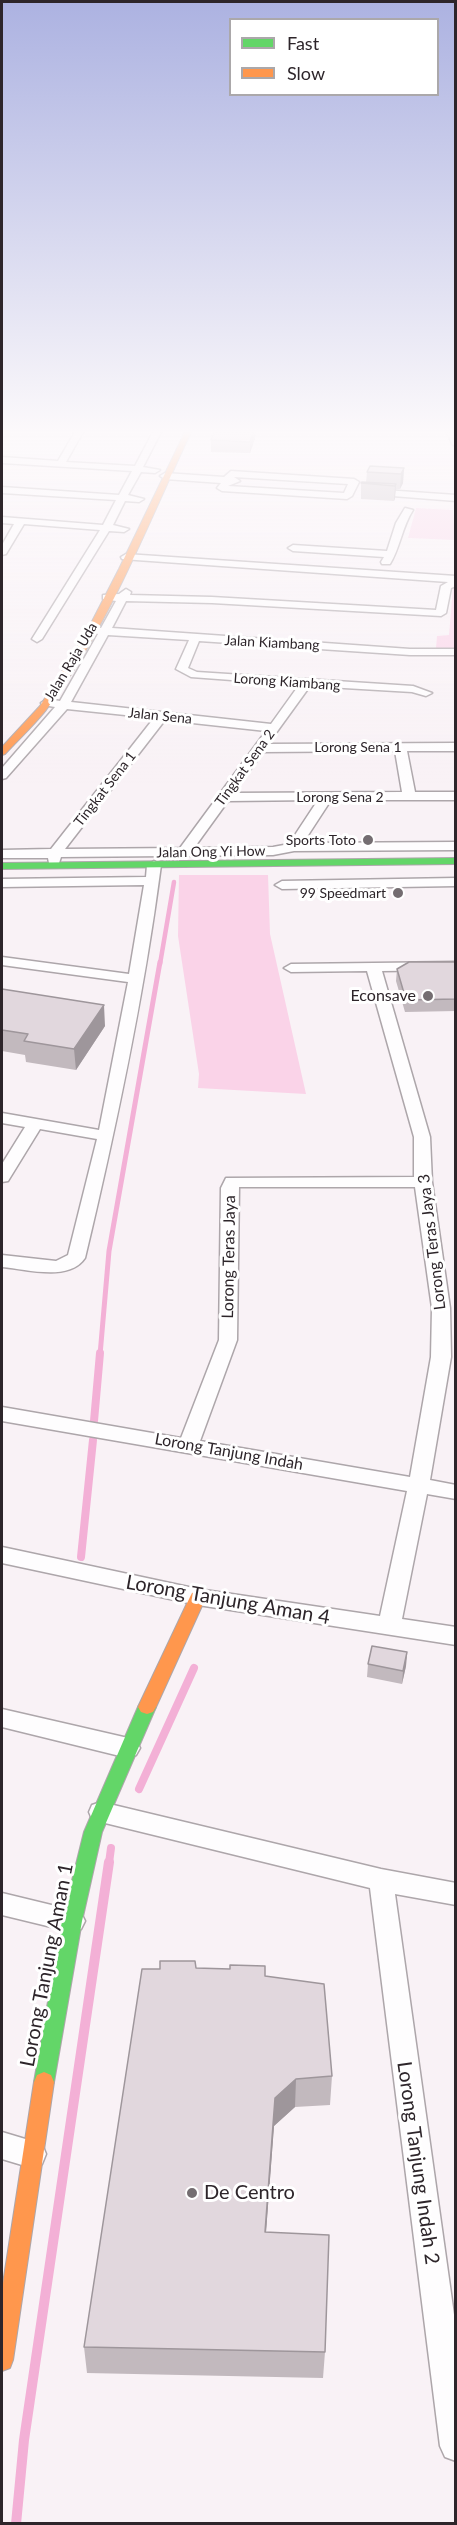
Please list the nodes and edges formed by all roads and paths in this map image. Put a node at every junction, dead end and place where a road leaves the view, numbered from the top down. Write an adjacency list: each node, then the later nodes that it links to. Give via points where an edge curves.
1 (93, 550): 14 (street)
2 (128, 550): 6 (main road, Jalan Raja Uda)
3 (323, 550): 5 (street)
4 (394, 550): 5 (street)
5 (392, 554): 7 (street)
6 (126, 557): 7 (street); 9 (main road, Jalan Raja Uda)
7 (380, 574): 8 (street)
8 (456, 580): 10 (street, via 446,586 441,613)
9 (109, 594): 10 (street); 11 (main road, Jalan Raja Uda)
10 (125, 595): 12 (street, Jalan Raja Uda)
11 (90, 630): 12 (street, Jalan Kiambang); 17 (main road, Jalan Raja Uda)
12 (105, 632): 13 (street, Jalan Kiambang); 21 (street, Jalan Raja Uda)
13 (195, 638): 15 (street, Jalan Kiambang); 18 (street, Lorong Kiambang, via 182,669 195,675)
14 (37, 639)
15 (456, 652)
16 (52, 663): 17 (main road)
17 (71, 665): 20 (main road, Jalan Raja Uda)
18 (306, 684): 19 (street, Lorong Kiambang); 23 (street, Tingkat Sena 2)
19 (426, 693)
20 (47, 703): 21 (street, Jalan Sena); 27 (main road, Jalan Raja Uda)
21 (64, 705): 22 (street, Jalan Sena); 28 (street, Jalan Raja Uda)
22 (162, 716): 23 (street, Jalan Sena); 38 (street, Tingkat Sena 1)
23 (274, 728): 26 (street, Tingkat Sena 2)
24 (400, 747): 25 (street, Lorong Sena 1); 26 (street, Lorong Sena 1); 32 (street)
25 (456, 747)
26 (260, 748): 30 (street, Tingkat Sena 2)
27 (2, 752)
28 (2, 776)
29 (456, 796): 32 (street, Lorong Sena 2)
30 (224, 797): 31 (street, Lorong Sena 2); 35 (street, Tingkat Sena 2)
31 (327, 797): 32 (street, Lorong Sena 2); 34 (street)
32 (409, 797)
33 (456, 846): 34 (street, Jalan Ong Yi How)
34 (294, 848): 37 (street, Jalan Ong Yi How)
35 (184, 852): 37 (street, Jalan Ong Yi How); 38 (street, Jalan Ong Yi How)
36 (2, 854): 38 (street, Jalan Ong Yi How)
37 (273, 857): 39 (main road, Jalan Ong Yi How); 41 (main road, Jalan Ong Yi How)
38 (54, 859): 40 (main road, Jalan Ong Yi How); 41 (main road, Jalan Ong Yi How)
39 (456, 861)
40 (2, 866)
41 (154, 873): 43 (street); 49 (street)
42 (456, 882): 44 (street)
43 (2, 883)
44 (282, 885)
45 (2, 961): 49 (street)
46 (456, 966): 47 (street)
47 (373, 967): 48 (street); 54 (street, Lorong Teras Jaya 3, via 422,1137)
48 (291, 968)
49 (136, 979): 52 (street)
50 (2, 1118): 51 (street)
51 (35, 1124): 52 (street); 53 (street)
52 (106, 1136): 55 (street, via 76,1258 59,1266)
53 (2, 1177)
54 (423, 1182): 56 (street, Lorong Teras Jaya 3); 58 (street, Lorong Teras Jaya, via 232,1182 228,1340)
55 (2, 1260)
56 (448, 1308): 59 (street, Lorong Teras Jaya 3)
57 (2, 1414): 58 (street, Lorong Tanjung Indah)
58 (188, 1445): 59 (street, Lorong Tanjung Indah)
59 (419, 1485): 60 (street, Lorong Tanjung Indah); 63 (street, Lorong Teras Jaya 3)
60 (456, 1492)
61 (2, 1555): 62 (street, Lorong Tanjung Aman 4)
62 (198, 1597): 63 (street, Lorong Tanjung Aman 4); 66 (main road, Lorong Tanjung Aman 1)
63 (389, 1627): 64 (street, Lorong Tanjung Aman 4)
64 (456, 1636)
65 (2, 1718): 66 (street)
66 (128, 1748): 67 (main road, Lorong Tanjung Aman 1)
67 (101, 1812): 68 (street); 71 (main road, Lorong Tanjung Aman 1)
68 (381, 1880): 69 (street); 75 (street, Lorong Tanjung Indah 2)
69 (456, 1894)
70 (2, 1904): 71 (street)
71 (72, 1921): 73 (main road, Lorong Tanjung Aman 1)
72 (2, 2146): 73 (street)
73 (32, 2154): 74 (main road, Lorong Tanjung Aman 1)
74 (2, 2360)
75 (456, 2446)

